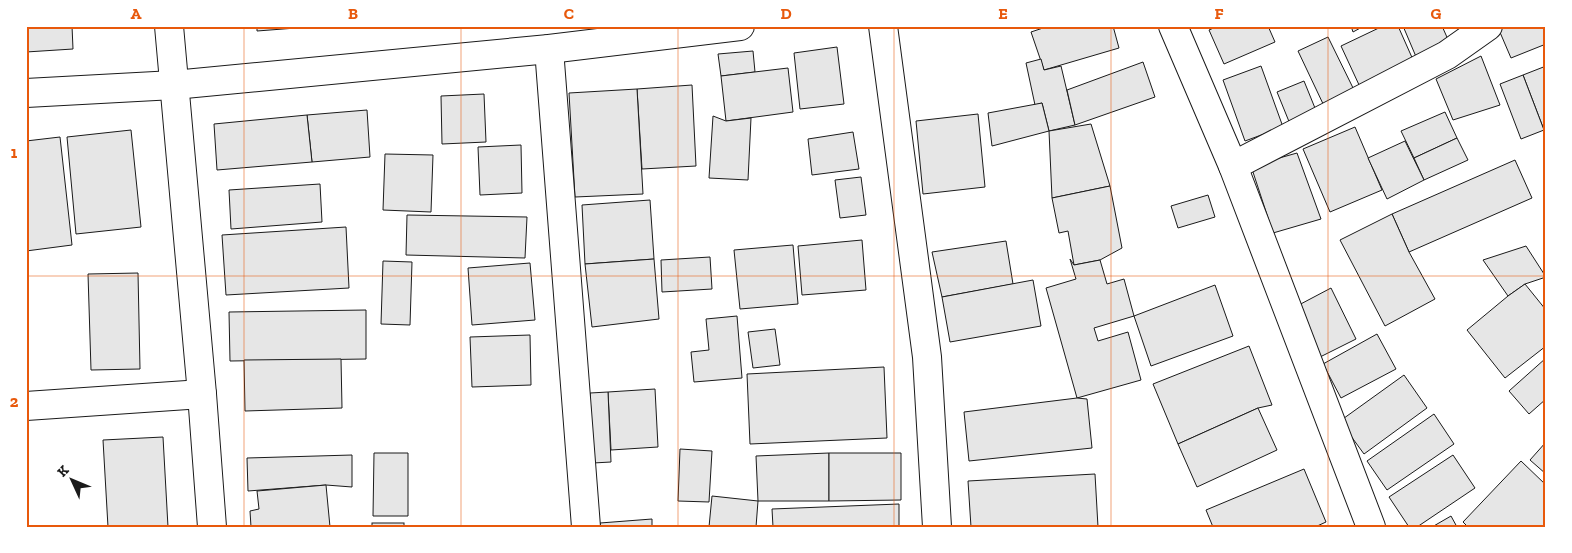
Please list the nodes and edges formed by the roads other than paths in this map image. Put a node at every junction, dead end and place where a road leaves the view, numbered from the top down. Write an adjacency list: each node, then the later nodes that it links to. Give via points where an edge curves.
1 (169, 26): 7 (street)
2 (740, 26): 6 (street)
3 (883, 26): 14 (street, via 927,357)
4 (1173, 26): 9 (street)
5 (1488, 26): 9 (street, via 1447,55)
6 (549, 49): 7 (street); 13 (street)
7 (174, 85): 8 (street); 10 (street)
8 (26, 93)
9 (1233, 166): 15 (street)
10 (202, 394): 11 (street); 12 (street)
11 (26, 406)
12 (212, 527)
13 (586, 527)
14 (937, 527)
15 (1371, 527)

